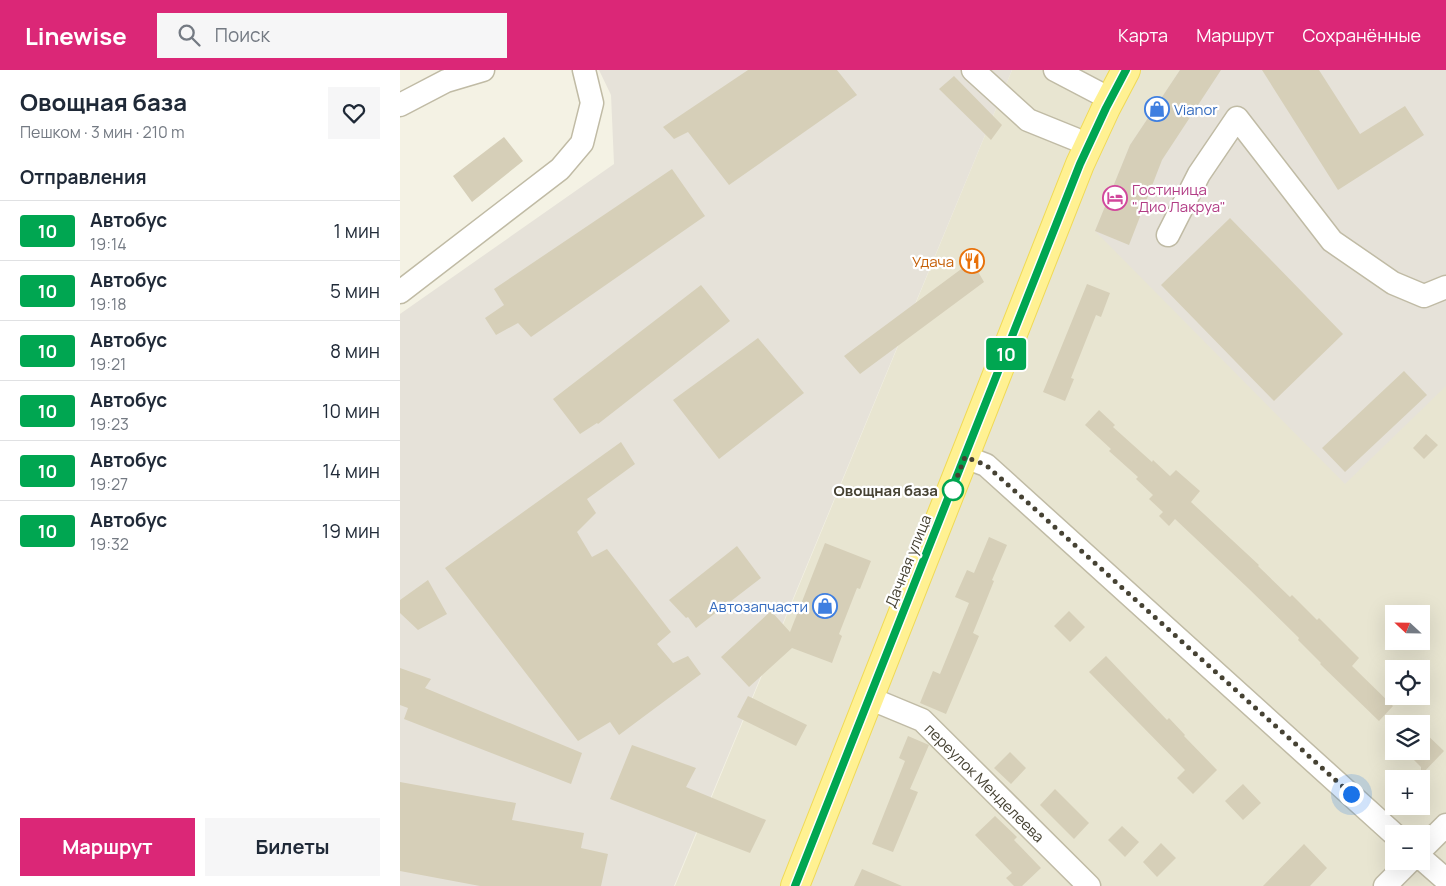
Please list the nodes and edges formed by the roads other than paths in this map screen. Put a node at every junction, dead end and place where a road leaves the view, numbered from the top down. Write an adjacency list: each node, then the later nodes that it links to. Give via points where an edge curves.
1 (483, 70): 7 (street, via 446,81)
2 (584, 70): 11 (street, via 592,102 582,143 560,169)
3 (974, 70): 8 (street, via 1028,120)
4 (1055, 70): 6 (street)
5 (1126, 70): 8 (main road, Дачная улица, via 1106,108)
6 (1102, 81): 8 (main road, Дачная улица)
7 (400, 105)
8 (1082, 142): 12 (main road, Дачная улица)
9 (1168, 235): 10 (street, via 1199,174 1237,118 1332,241 1393,283 1424,296)
10 (1446, 287)
11 (400, 292)
12 (958, 454): 13 (main road, Дачная улица); 15 (street, via 986,465)
13 (862, 695): 20 (main road, Дачная улица); 21 (main road, Дачная улица); 22 (street, переулок Менделеева, via 922,720)
14 (1446, 824): 16 (street)
15 (1385, 826)
16 (1430, 841)
17 (1430, 866): 19 (street)
18 (1401, 870): 23 (street)
19 (1446, 880)
20 (779, 886)
21 (795, 886)
22 (1089, 886)
23 (1385, 886)

